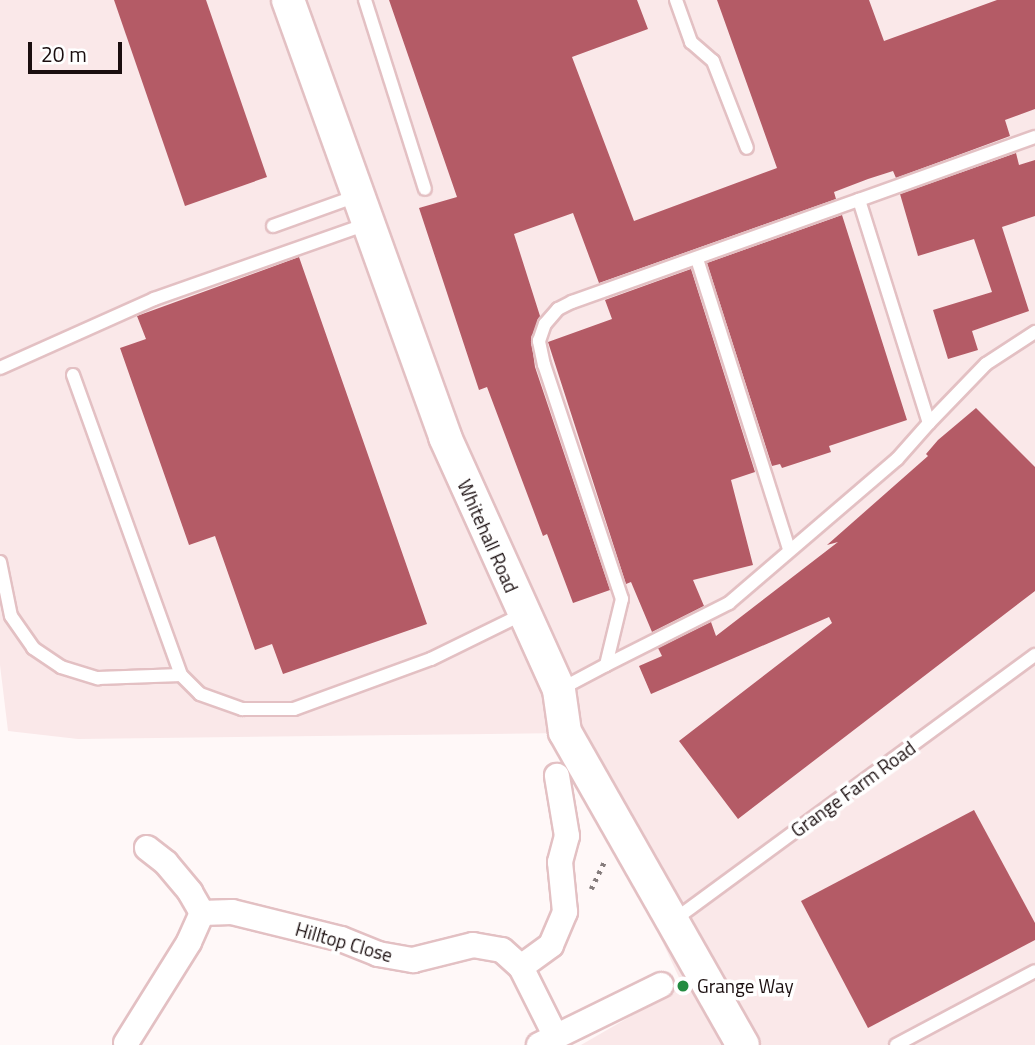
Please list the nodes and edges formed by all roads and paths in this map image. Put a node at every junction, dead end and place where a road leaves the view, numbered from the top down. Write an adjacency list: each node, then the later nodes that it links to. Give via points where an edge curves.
1 (288, 0): 8 (street, Whitehall Road)
2 (365, 0): 6 (lane)
3 (676, 0): 5 (lane, via 691,41 713,61)
4 (1035, 137): 7 (lane)
5 (747, 148)
6 (425, 189)
7 (859, 200): 10 (lane); 14 (lane)
8 (364, 210): 9 (lane); 12 (lane); 17 (street, Whitehall Road, via 445,437)
9 (273, 226)
10 (696, 259): 15 (lane); 19 (lane, via 565,306 545,324 539,341 622,599)
11 (1035, 332): 14 (lane, via 986,363)
12 (0, 368)
13 (73, 375): 20 (lane)
14 (929, 423): 15 (lane, via 897,459)
15 (789, 549): 19 (lane, via 729,603)
16 (0, 562): 20 (lane, via 11,616 33,648 61,667 98,678)
17 (523, 614): 20 (lane, via 430,659 294,709 242,709 200,694); 21 (street, Whitehall Road)
18 (1035, 654): 25 (lane, Grange Farm Road)
19 (606, 665): 21 (lane)
20 (181, 675)
21 (559, 690): 25 (street, Whitehall Road, via 565,733)
22 (557, 776): 26 (street, via 567,836 560,862 565,912 551,945)
23 (147, 848): 24 (street, via 182,882)
24 (202, 913): 26 (street, Hilltop Close, via 232,912 413,960 474,946 502,950); 30 (street)
25 (671, 923): 31 (street, Whitehall Road)
26 (522, 967): 29 (street)
27 (1035, 971): 32 (lane)
28 (662, 985): 29 (street)
29 (547, 1040)
30 (126, 1043)
31 (743, 1045)
32 (896, 1045)

